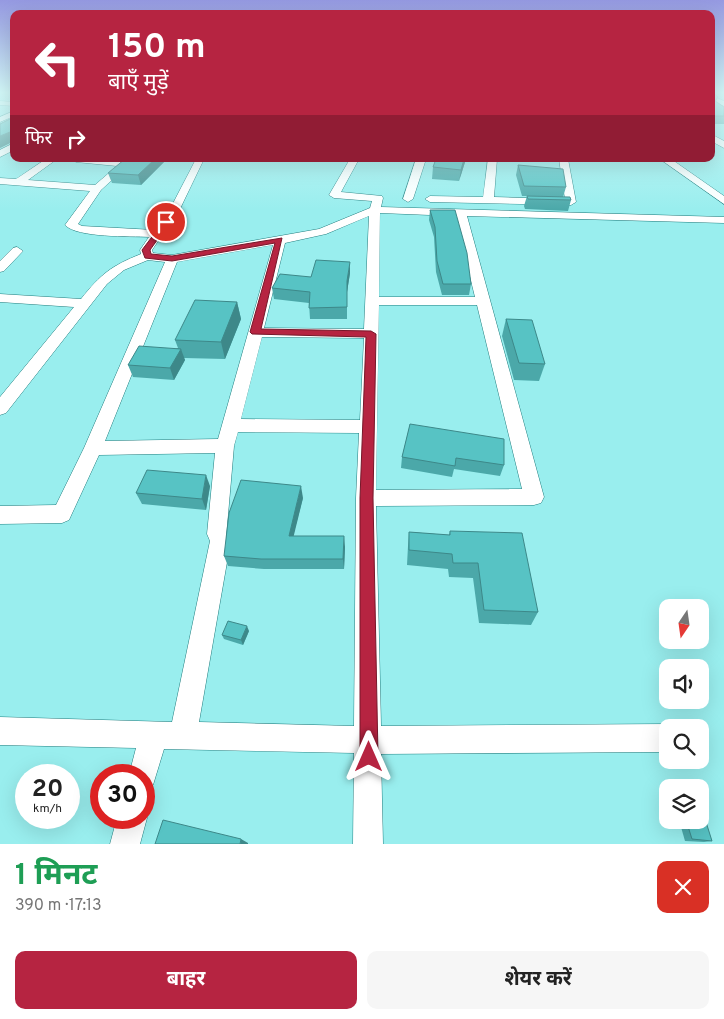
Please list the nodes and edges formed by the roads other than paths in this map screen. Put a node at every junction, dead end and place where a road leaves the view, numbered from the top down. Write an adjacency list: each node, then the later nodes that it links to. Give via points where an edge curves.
1 (48, 162): 10 (street)
2 (127, 162): 11 (street)
3 (198, 162): 17 (street, via 174,211)
4 (352, 162): 14 (street, via 334,195)
5 (420, 162): 12 (street, via 404,199)
6 (492, 162): 12 (street)
7 (564, 162): 12 (street, via 571,202)
8 (669, 162): 13 (street)
9 (0, 180): 10 (street)
10 (19, 182): 11 (street)
11 (97, 188): 17 (street, via 73,221 71,225 74,228)
12 (488, 200)
13 (724, 201)
14 (379, 202): 15 (street); 18 (street, via 322,232); 24 (street)
15 (460, 212): 16 (street); 25 (street)
16 (724, 220)
17 (158, 234): 20 (street, via 146,250)
18 (280, 240): 21 (street); 27 (street)
19 (0, 250): 22 (street, via 17,252)
20 (147, 256): 21 (street); 26 (street, via 110,273)
21 (172, 259): 33 (street)
22 (0, 268)
23 (0, 298): 26 (street)
24 (372, 301): 25 (street); 28 (street)
25 (482, 302): 34 (street, via 534,497)
26 (84, 303): 29 (street)
27 (255, 332): 28 (street); 30 (street)
28 (371, 334): 31 (street)
29 (0, 409)
30 (231, 425): 31 (street); 32 (street)
31 (368, 427): 34 (street)
32 (225, 446): 33 (street); 38 (street, via 218,540)
33 (93, 448): 35 (street, via 62,514)
34 (366, 498): 40 (street)
35 (0, 515)
36 (0, 731): 37 (street)
37 (153, 736): 38 (street); 41 (street)
38 (183, 736): 40 (street)
39 (659, 738): 40 (street)
40 (369, 740): 44 (street)
41 (146, 764)
42 (129, 829): 43 (street)
43 (125, 844)
44 (368, 844)

